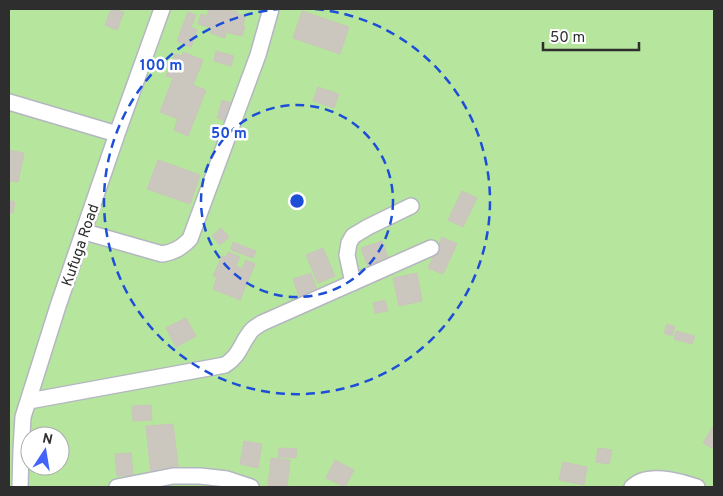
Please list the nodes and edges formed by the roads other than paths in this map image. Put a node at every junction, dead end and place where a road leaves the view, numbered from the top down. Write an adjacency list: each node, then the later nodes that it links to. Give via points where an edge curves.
1 (162, 9): 4 (street, Kufuga Road)
2 (271, 9): 6 (street, via 258,55 190,239 181,248 162,254)
3 (9, 102): 4 (street)
4 (117, 134): 6 (street, Kufuga Road)
5 (411, 206): 8 (street, via 353,236 347,255)
6 (85, 232): 9 (street, Kufuga Road)
7 (431, 248): 8 (street)
8 (354, 283): 9 (street, via 254,328 233,360 225,365)
9 (28, 401): 10 (street, Kufuga Road, via 23,417)
10 (20, 487)
11 (117, 487): 12 (street, via 173,476 227,479)
12 (251, 487)
13 (632, 487): 14 (street, via 643,480 664,479)
14 (697, 487)

